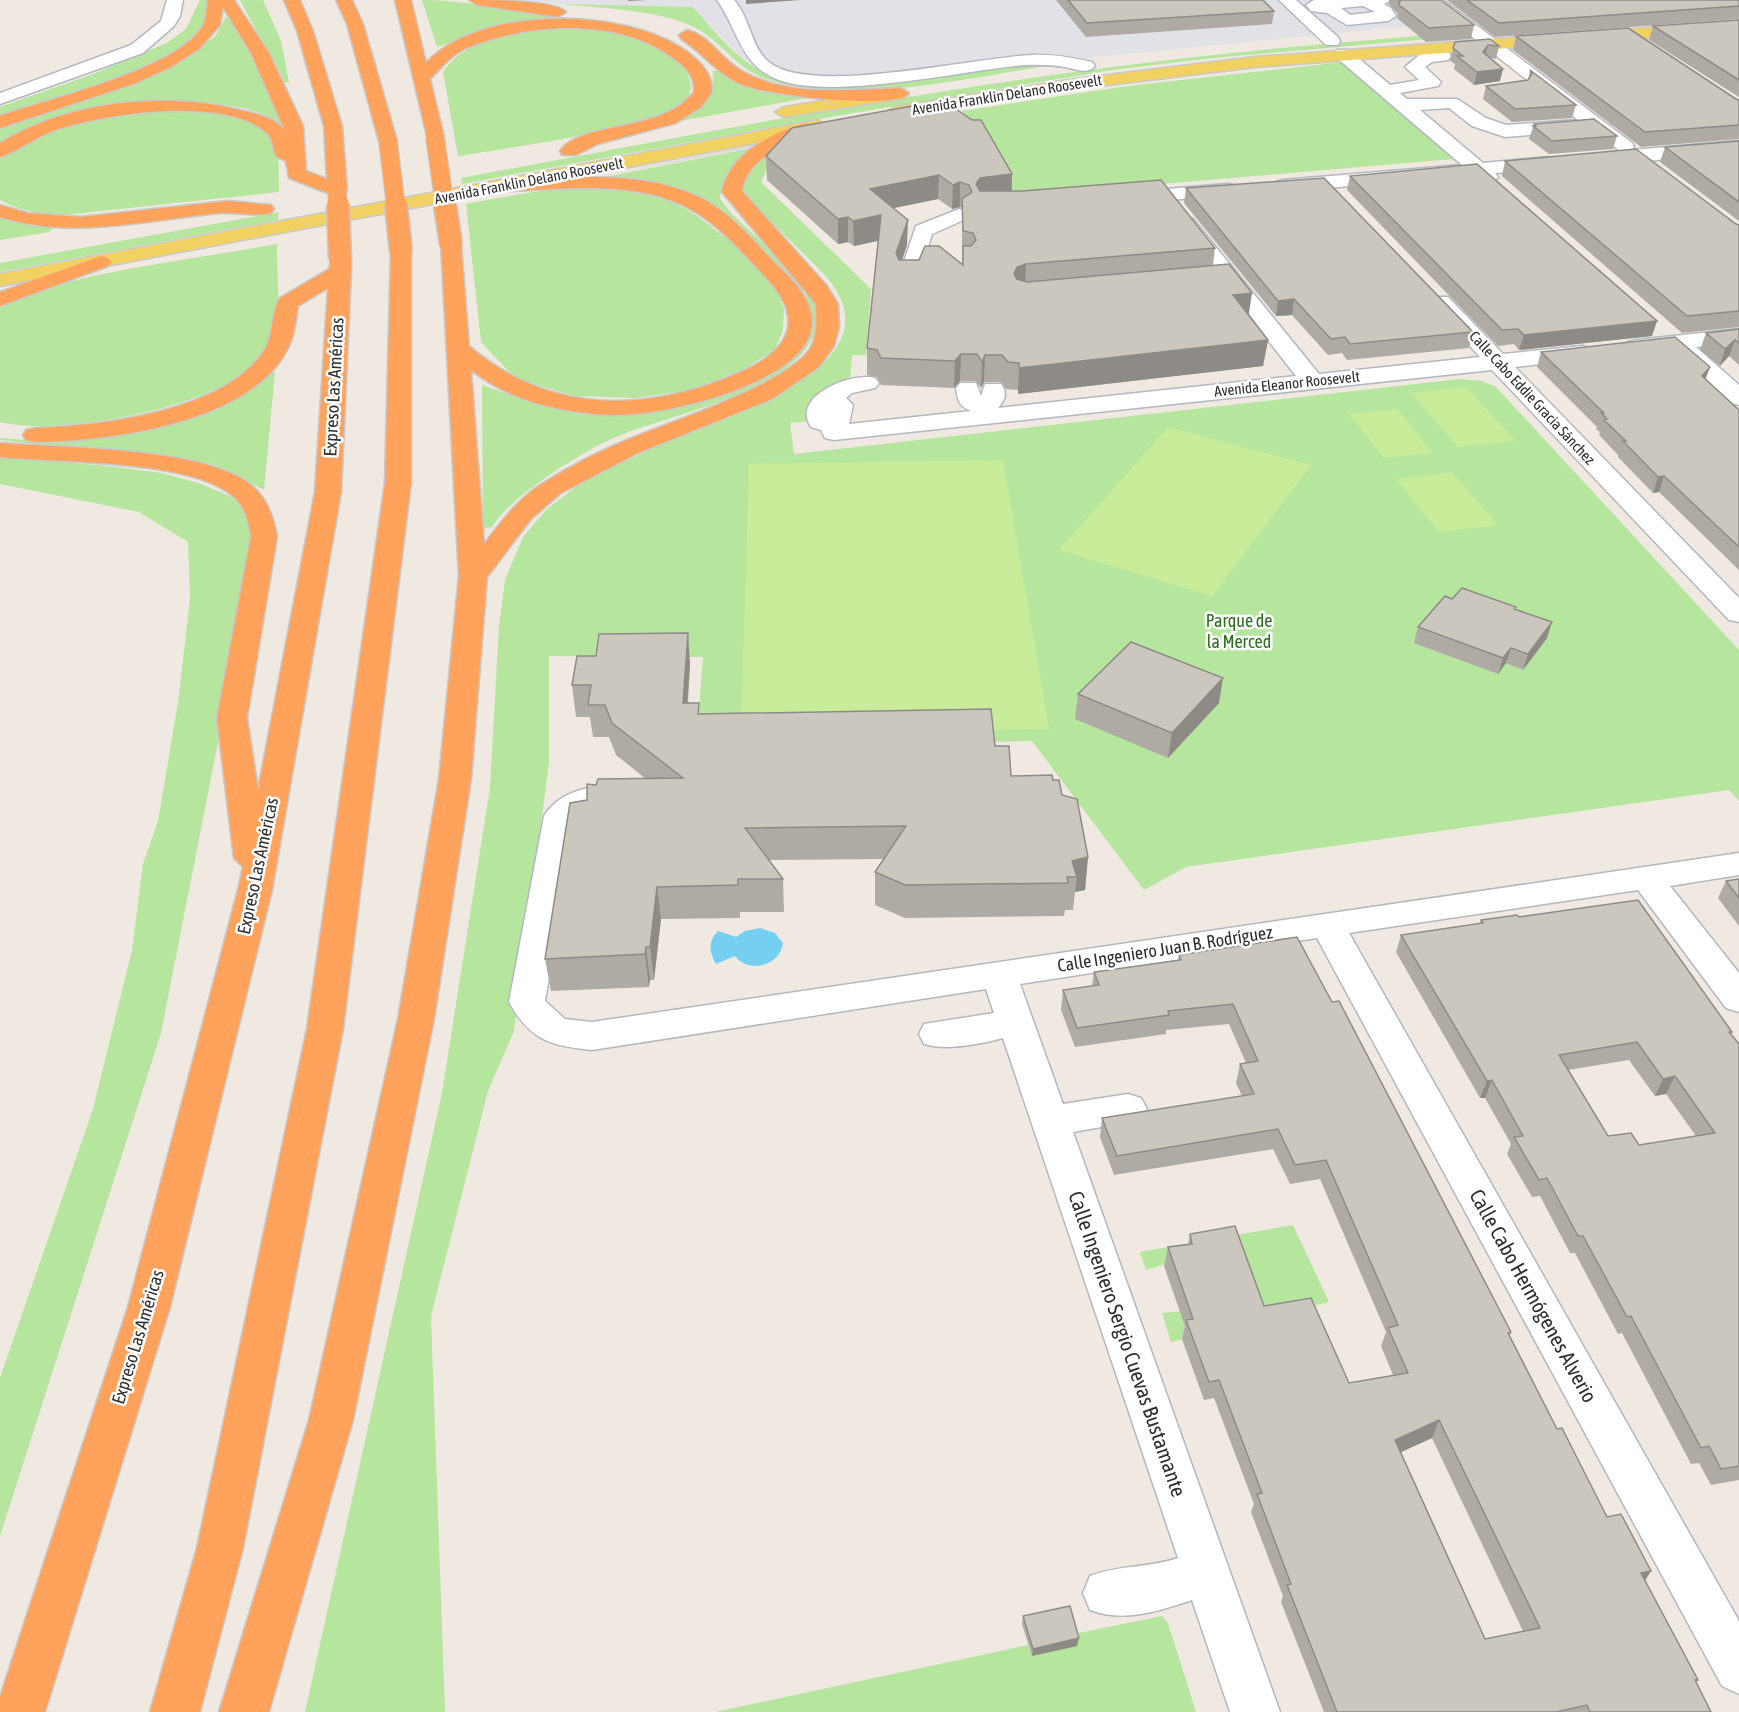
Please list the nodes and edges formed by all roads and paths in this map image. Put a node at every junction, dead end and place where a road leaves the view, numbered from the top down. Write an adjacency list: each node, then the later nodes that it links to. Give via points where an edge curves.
1 (176, 0): 28 (street, via 171,20 157,36 137,49)
2 (216, 0): 30 (highway, via 214,25 206,36 176,58 127,80)
3 (226, 0): 37 (highway, via 260,54 294,126)
4 (292, 0): 48 (highway, Expreso Las Américas, via 322,87)
5 (344, 0): 96 (highway, bridge, via 355,24 388,141 401,251 398,483 325,1029 220,1548)
6 (403, 0): 23 (highway)
7 (477, 0): 25 (highway, via 672,28 698,43 734,74 771,87 819,94)
8 (725, 0): 22 (street, via 759,61 777,74 800,79 864,79 1029,59)
9 (1433, 0): 15 (street)
10 (1374, 2): 12 (street, via 1314,5); 12 (street, via 1388,16 1347,20)
11 (1291, 4): 12 (street); 18 (street)
12 (1323, 7)
13 (1739, 10): 15 (main road, Avenida Franklin Delano Roosevelt)
14 (1739, 26): 16 (main road, Avenida Franklin Delano Roosevelt)
15 (1471, 30): 17 (street); 18 (main road, Avenida Franklin Delano Roosevelt)
16 (1628, 34): 17 (main road, Avenida Franklin Delano Roosevelt); 19 (street)
17 (1490, 44): 18 (main road, Avenida Franklin Delano Roosevelt); 31 (street)
18 (1337, 47): 22 (main road, Avenida Franklin Delano Roosevelt); 27 (street); 32 (main road, Avenida Franklin Delano Roosevelt)
19 (1653, 51)
20 (1472, 53): 24 (street, via 1484,58)
21 (1433, 58): 27 (street, via 1414,67 1432,82)
22 (1086, 66): 25 (main road, Avenida Franklin Delano Roosevelt)
23 (423, 77): 36 (highway, via 442,57 473,40 513,30 567,25 615,28 657,38 684,56 700,73 703,92 690,107 656,123 593,139); 70 (highway, bridge, via 451,244)
24 (1518, 87)
25 (900, 93): 29 (main road, Avenida Franklin Delano Roosevelt)
26 (1473, 94): 27 (street)
27 (1396, 98): 31 (street, via 1451,103 1479,122 1505,131); 40 (street)
28 (0, 99)
29 (764, 116)
30 (0, 122)
31 (1594, 124): 39 (street)
32 (806, 129): 44 (main road, Avenida Franklin Delano Roosevelt); 79 (highway, via 753,156 736,173 732,192 827,304 828,327 823,346 811,362 764,394 629,448 552,488 522,513)
33 (684, 130): 36 (main road, Avenida Franklin Delano Roosevelt)
34 (1739, 147): 39 (street)
35 (0, 151): 37 (highway, via 56,124 120,110 164,106 212,109 263,123 274,129)
36 (569, 151): 38 (main road, Avenida Franklin Delano Roosevelt)
37 (291, 155): 48 (highway, via 296,174)
38 (548, 155)
39 (1636, 155): 40 (street); 41 (street)
40 (1479, 169): 43 (street); 49 (street)
41 (1655, 170)
42 (459, 172): 45 (main road, Avenida Franklin Delano Roosevelt)
43 (1325, 182): 46 (street); 51 (street)
44 (509, 185): 59 (main road, Avenida Franklin Delano Roosevelt); 70 (highway, via 634,187 696,204 714,216 794,297 801,314 799,332 774,362 738,381 684,399 635,407 578,405 527,394 493,378)
45 (379, 187)
46 (1268, 187)
47 (1245, 189): 50 (street)
48 (346, 191): 52 (main road); 61 (highway, Expreso Las Américas, bridge)
49 (1506, 193)
50 (1165, 196): 53 (street); 63 (street)
51 (1341, 199)
52 (310, 200)
53 (1108, 200)
54 (287, 204): 55 (main road)
55 (264, 209): 56 (highway, via 226,206 63,222 22,218); 58 (main road)
56 (0, 211)
57 (959, 215): 60 (street, via 923,230 912,271)
58 (92, 241)
59 (101, 262): 62 (main road, Avenida Franklin Delano Roosevelt); 66 (highway)
60 (938, 263)
61 (340, 265): 77 (highway, via 288,303 278,347 264,366 206,403 113,430 54,435); 84 (highway, Expreso Las Américas, via 328,492)
62 (0, 280)
63 (1230, 280): 64 (street); 72 (street)
64 (1207, 282)
65 (1424, 285): 71 (street, Calle Cabo Eddie Gracia Sánchez)
66 (0, 299)
67 (1658, 327): 69 (street)
68 (1739, 336): 69 (street, Avenida Eleanor Roosevelt)
69 (1676, 342): 71 (street, Avenida Eleanor Roosevelt); 75 (street)
70 (457, 347): 79 (highway)
71 (1498, 363): 72 (street, Avenida Eleanor Roosevelt); 80 (street, Calle Cabo Eddie Gracia Sánchez)
72 (1312, 381): 76 (street, Avenida Eleanor Roosevelt)
73 (867, 383): 76 (street, Avenida Eleanor Roosevelt, via 845,387 820,406 820,422 833,429)
74 (968, 388): 76 (street, via 970,402)
75 (1739, 398)
76 (989, 405)
77 (0, 432)
78 (0, 450): 84 (highway, via 172,467 222,479 238,487 255,505 263,520 264,537 232,718)
79 (473, 576): 97 (highway, via 455,779 416,1019 331,1420)
80 (1739, 614)
81 (628, 792): 86 (street, Calle Ingeniero Juan B. Rodríguez, via 586,798 560,816 527,1002 537,1020 563,1033 592,1036)
82 (1739, 864): 83 (street, Calle Ingeniero Juan B. Rodríguez)
83 (1647, 879): 85 (street, Calle Ingeniero Juan B. Rodríguez); 87 (street)
84 (255, 890): 95 (highway, Expreso Las Américas, via 149,1308)
85 (1327, 924): 86 (street, Calle Ingeniero Juan B. Rodríguez); 94 (street, Calle Cabo Hermógenes Alverio)
86 (999, 975): 88 (street, Calle Ingeniero Sergio Cuevas Bustamante)
87 (1739, 999)
88 (1015, 1021): 89 (street, via 972,1032 975,1028); 91 (street, Calle Ingeniero Sergio Cuevas Bustamante)
89 (937, 1034)
90 (1128, 1109): 91 (street)
91 (1049, 1121): 92 (street, Calle Ingeniero Sergio Cuevas Bustamante)
92 (1206, 1572): 93 (street, via 1156,1589); 98 (street, Calle Ingeniero Sergio Cuevas Bustamante)
93 (1107, 1593)
94 (1739, 1670)
95 (20, 1712)
96 (175, 1712)
97 (244, 1712)
98 (1255, 1712)

